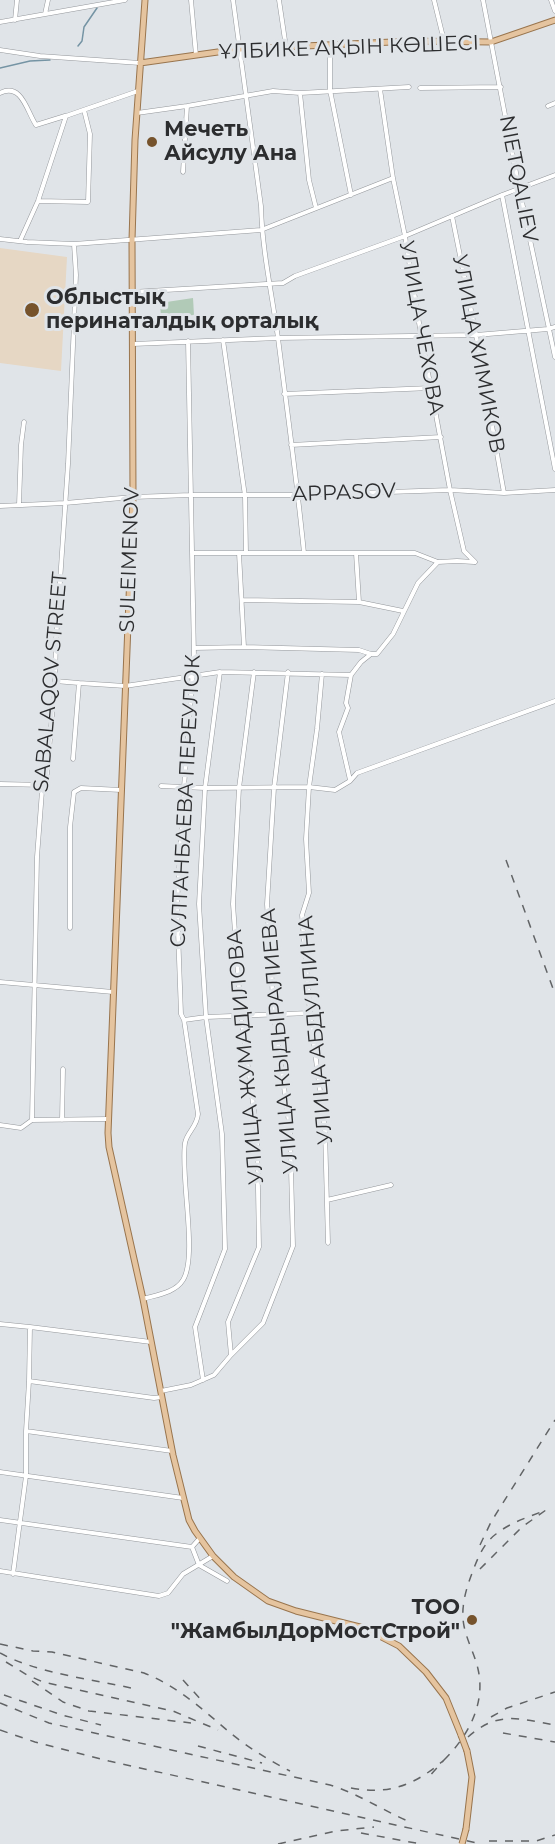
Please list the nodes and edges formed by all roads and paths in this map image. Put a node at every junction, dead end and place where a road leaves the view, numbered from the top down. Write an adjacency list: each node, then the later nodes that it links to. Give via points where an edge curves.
1 (17, 0): 13 (street)
2 (48, 0): 12 (street)
3 (125, 0): 12 (street)
4 (145, 0): 23 (main road, SULEIMENOV)
5 (191, 0): 22 (street)
6 (233, 0): 20 (street)
7 (279, 0): 19 (street)
8 (434, 0): 16 (street)
9 (483, 0): 17 (street, NIETQALIEV)
10 (551, 0): 11 (street)
11 (555, 11)
12 (45, 14): 13 (street)
13 (15, 20): 15 (street)
14 (555, 20): 17 (main road, ҰЛБИКЕ АҚЫН КӨШЕСІ)
15 (0, 22)
16 (444, 41): 17 (main road, ҰЛБИКЕ АҚЫН КӨШЕСІ); 18 (main road, ҰЛБИКЕ АҚЫН КӨШЕСІ)
17 (491, 42): 25 (street, NIETQALIEV)
18 (330, 45): 19 (main road, ҰЛБИКЕ АҚЫН КӨШЕСІ); 28 (street)
19 (286, 47): 20 (main road, ҰЛБИКЕ АҚЫН КӨШЕСІ)
20 (239, 49): 22 (main road, ҰЛБИКЕ АҚЫН КӨШЕСІ); 32 (street)
21 (0, 50): 23 (street)
22 (196, 55): 23 (main road, ҰЛБИКЕ АҚЫН КӨШЕСІ)
23 (140, 63): 29 (main road, SULEIMENOV)
24 (410, 87): 27 (street)
25 (501, 87): 26 (street); 42 (street, NIETQALIEV)
26 (420, 88)
27 (380, 89): 28 (street); 41 (street, УЛИЦА ЧЕХОВА)
28 (330, 90): 31 (street); 43 (street)
29 (138, 91): 36 (street); 37 (main road, SULEIMENOV)
30 (0, 93): 38 (street, via 12,90 21,95 36,125)
31 (300, 93): 32 (street, via 273,91); 46 (street, via 309,180)
32 (247, 95): 34 (street); 48 (street)
33 (555, 103): 35 (street)
34 (187, 106): 37 (street); 39 (street)
35 (548, 106)
36 (84, 110): 38 (street); 45 (street, via 90,134 88,202)
37 (136, 113): 51 (main road, SULEIMENOV)
38 (66, 116): 45 (street)
39 (183, 171)
40 (555, 175): 42 (street)
41 (393, 178): 43 (street); 49 (street, УЛИЦА ЧЕХОВА)
42 (519, 188): 44 (street); 57 (street, NIETQALIEV)
43 (351, 195): 46 (street)
44 (501, 195): 47 (street); 58 (street)
45 (38, 201): 52 (street)
46 (316, 208): 48 (street)
47 (452, 216): 49 (street); 60 (street, УЛИЦА ХИМИКОВ)
48 (261, 230): 51 (street); 54 (street)
49 (405, 236): 54 (street); 59 (street, УЛИЦА ЧЕХОВА)
50 (0, 238): 52 (street)
51 (132, 240): 53 (street); 55 (main road, SULEIMENOV)
52 (20, 241): 53 (street)
53 (74, 244): 79 (street, SABALAQOV STREET, via 76,274)
54 (270, 285): 55 (street); 61 (street)
55 (132, 292): 64 (main road, SULEIMENOV)
56 (555, 327): 57 (street)
57 (548, 329): 58 (street); 65 (street, NIETQALIEV)
58 (528, 331): 60 (street); 71 (street)
59 (421, 335): 60 (street); 61 (street); 66 (street, УЛИЦА ЧЕХОВА)
60 (476, 335): 74 (street, УЛИЦА ХИМИКОВ)
61 (278, 338): 62 (street); 67 (street)
62 (223, 340): 63 (street); 77 (street)
63 (188, 341): 64 (street); 75 (street, СУЛТАНБАЕВА ПЕРЕУЛОК)
64 (133, 344): 78 (main road, SULEIMENOV)
65 (555, 357)
66 (431, 388): 67 (street); 69 (street, УЛИЦА ЧЕХОВА)
67 (284, 394): 70 (street)
68 (24, 422): 80 (street)
69 (441, 437): 70 (street); 72 (street, УЛИЦА ЧЕХОВА)
70 (291, 445): 76 (street)
71 (555, 469)
72 (450, 490): 74 (street, APPASOV); 76 (street, APPASOV); 82 (street, УЛИЦА ЧЕХОВА)
73 (555, 490): 74 (street, APPASOV)
74 (504, 493)
75 (191, 495): 77 (street, APPASOV); 78 (street, APPASOV); 83 (street, СУЛТАНБАЕВА ПЕРЕУЛОК)
76 (297, 495): 77 (street, APPASOV); 86 (street)
77 (245, 496): 85 (street)
78 (133, 497): 79 (street, APPASOV); 104 (main road, SULEIMENOV)
79 (65, 503): 80 (street, APPASOV); 102 (street, SABALAQOV STREET)
80 (19, 505): 81 (street, APPASOV)
81 (0, 506)
82 (464, 551): 88 (street); 88 (street, via 475,562)
83 (192, 553): 84 (street); 94 (street, СУЛТАНБАЕВА ПЕРЕУЛОК)
84 (239, 553): 85 (street); 90 (street)
85 (246, 553): 86 (street)
86 (303, 553): 87 (street)
87 (356, 553): 89 (street, via 415,553); 91 (street)
88 (457, 561): 89 (street)
89 (438, 562): 92 (street, via 418,583)
90 (243, 600): 91 (street); 93 (street)
91 (359, 602): 92 (street)
92 (403, 611): 95 (street, via 385,645 377,654)
93 (244, 647): 94 (street); 95 (street, via 359,650)
94 (194, 648): 100 (street, СУЛТАНБАЕВА ПЕРЕУЛОК)
95 (371, 654): 101 (street)
96 (220, 672): 97 (street); 100 (street); 113 (street)
97 (254, 672): 98 (street); 114 (street, УЛИЦА ЖУМАДИЛОВА)
98 (288, 672): 99 (street); 115 (street, УЛИЦА КЫДЫРАЛИЕВА)
99 (322, 674): 101 (street); 112 (street, УЛИЦА АБДУЛЛИНА)
100 (194, 675): 104 (street); 111 (street, СУЛТАНБАЕВА ПЕРЕУЛОК)
101 (351, 675): 107 (street, via 348,708 339,732)
102 (55, 681): 103 (street); 109 (street, SABALAQOV STREET)
103 (79, 683): 104 (street); 106 (street)
104 (125, 686): 116 (main road, SULEIMENOV)
105 (555, 701): 107 (street, via 357,772)
106 (73, 759)
107 (350, 781): 112 (street, via 335,790)
108 (0, 784): 109 (street)
109 (46, 785): 119 (street, SABALAQOV STREET, via 42,790 38,857)
110 (161, 786): 111 (street)
111 (184, 787): 113 (street); 125 (street, СУЛТАНБАЕВА ПЕРЕУЛОК, via 177,904 180,1014)
112 (309, 787): 115 (street); 121 (street, УЛИЦА АБДУЛЛИНА, via 309,893 302,915)
113 (205, 788): 114 (street); 123 (street, via 199,904)
114 (239, 788): 115 (street); 124 (street, УЛИЦА ЖУМАДИЛОВА, via 233,904)
115 (274, 788): 122 (street, УЛИЦА КЫДЫРАЛИЕВА, via 267,904)
116 (121, 790): 117 (street, via 81,788 74,792); 120 (main road, SULEIMENOV)
117 (70, 928)
118 (0, 982): 119 (street)
119 (36, 986): 120 (street); 128 (street, SABALAQOV STREET)
120 (113, 992): 127 (main road, SULEIMENOV)
121 (310, 1014): 122 (street); 132 (street, УЛИЦА АБДУЛЛИНА, via 325,1130)
122 (274, 1015): 124 (street); 138 (street, УЛИЦА КЫДЫРАЛИЕВА, via 290,1130 293,1246 263,1323)
123 (206, 1017): 124 (street); 125 (street); 139 (street, via 222,1134 225,1249 195,1327)
124 (241, 1017): 138 (street, УЛИЦА ЖУМАДИЛОВА, via 257,1132 259,1247 228,1322)
125 (184, 1020): 134 (street, СУЛТАНБАЕВА ПЕРЕУЛОК, via 198,1114 185,1142 189,1250 182,1281 173,1290)
126 (63, 1069): 129 (street)
127 (108, 1119): 129 (street); 134 (main road, SULEIMENOV, via 109,1146)
128 (32, 1120): 129 (street); 130 (street, via 21,1128)
129 (62, 1120)
130 (0, 1125)
131 (392, 1185): 132 (street)
132 (327, 1200): 133 (street, УЛИЦА АБДУЛЛИНА)
133 (328, 1243)
134 (142, 1299): 137 (main road, SULEIMENOV)
135 (0, 1324): 136 (street)
136 (30, 1327): 137 (street); 140 (street)
137 (151, 1342): 141 (main road, SULEIMENOV)
138 (231, 1355): 139 (street, via 214,1375)
139 (203, 1380): 141 (street)
140 (29, 1381): 141 (street, via 154,1398); 142 (street)
141 (162, 1394): 143 (main road, SULEIMENOV)
142 (26, 1431): 143 (street); 145 (street)
143 (172, 1451): 146 (main road, SULEIMENOV)
144 (0, 1472): 145 (street)
145 (26, 1476): 146 (street); 148 (street)
146 (183, 1498): 149 (main road, SULEIMENOV)
147 (0, 1521): 148 (street)
148 (21, 1524): 150 (street); 154 (street)
149 (199, 1539): 150 (street); 151 (main road, SULEIMENOV)
150 (192, 1547): 152 (street)
151 (213, 1556): 152 (street); 156 (main road, SULEIMENOV, bridge, via 268,1601 364,1628 399,1646 426,1672 446,1698 472,1777)
152 (199, 1565): 154 (street, via 183,1574 168,1593 159,1596); 155 (street)
153 (0, 1571): 154 (street)
154 (13, 1574)
155 (227, 1581)
156 (462, 1844)

